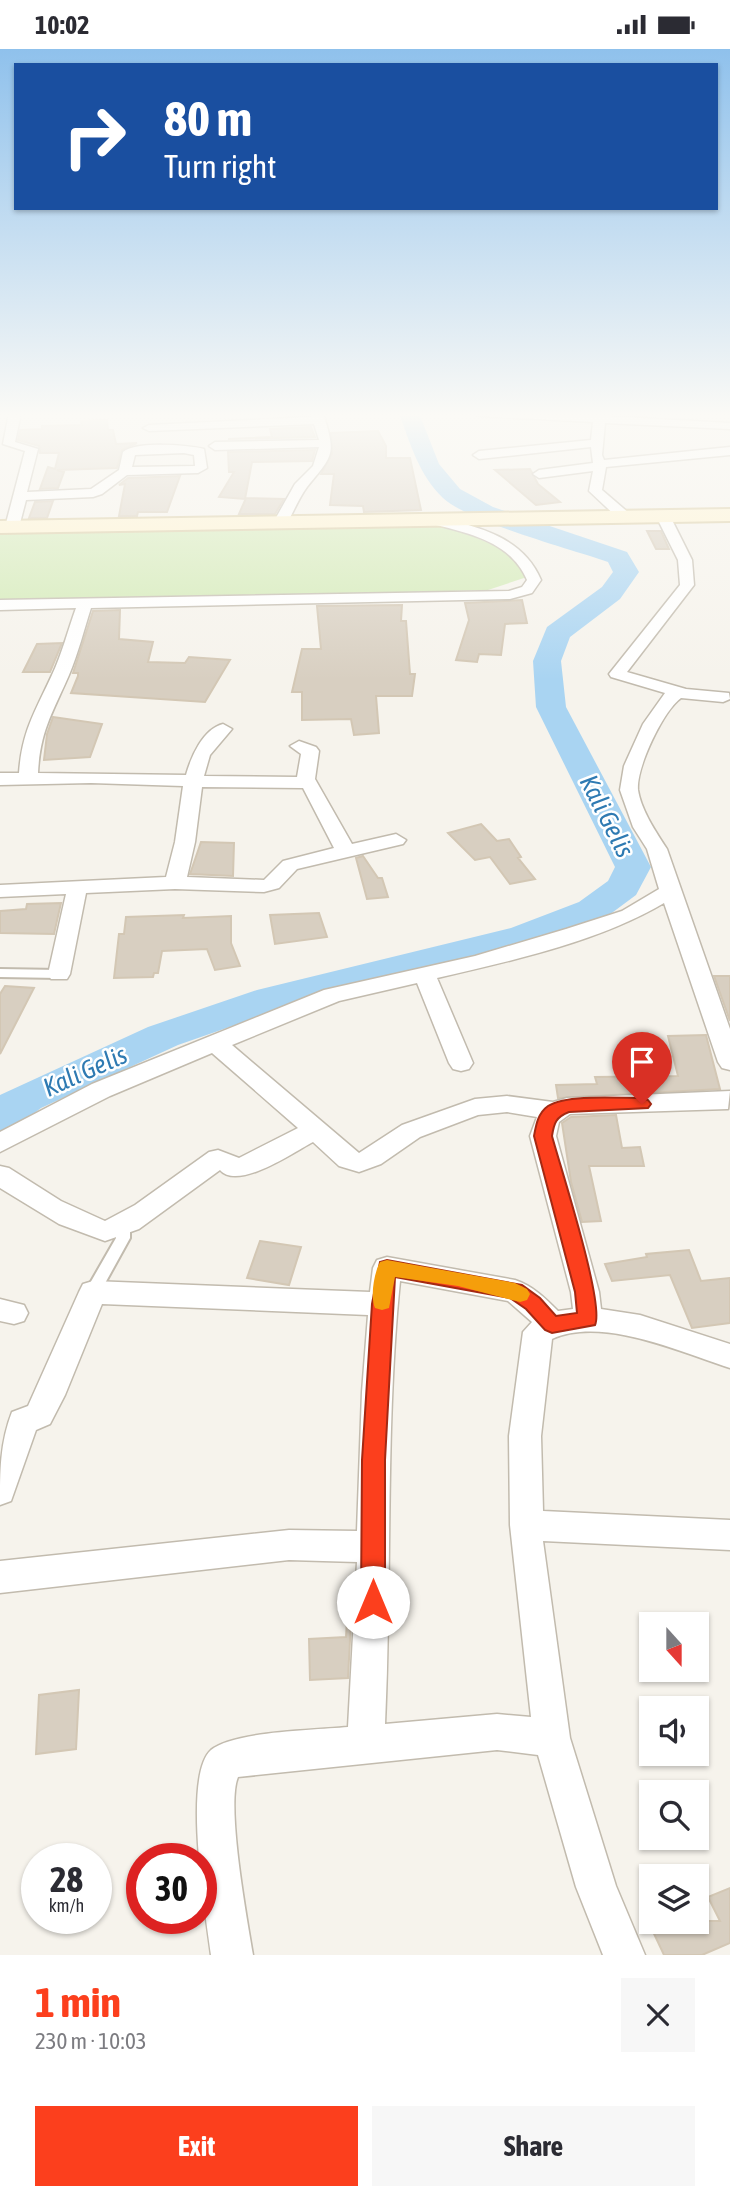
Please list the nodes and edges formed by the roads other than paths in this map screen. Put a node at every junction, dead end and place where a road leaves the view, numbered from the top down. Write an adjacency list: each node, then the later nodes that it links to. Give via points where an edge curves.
1 (17, 502): 9 (street)
2 (291, 502): 8 (street)
3 (608, 502): 6 (street)
4 (730, 515): 5 (main road)
5 (663, 516): 6 (main road); 14 (street, via 685,560 687,585 617,674)
6 (625, 517): 7 (main road)
7 (442, 521): 8 (main road); 10 (street, via 492,539 526,559 534,580 527,590)
8 (280, 523): 9 (main road)
9 (6, 527)
10 (515, 594): 11 (street); 13 (street)
11 (85, 604): 12 (street); 19 (street, via 61,674 40,715 30,749)
12 (0, 605)
13 (520, 611)
14 (678, 692): 15 (street); 27 (street, via 652,724 633,766 629,790 657,849)
15 (723, 697)
16 (223, 729): 20 (street, via 201,754)
17 (299, 746): 21 (street, via 310,751)
18 (0, 779): 19 (street)
19 (28, 779): 20 (street)
20 (192, 781): 21 (street); 24 (street)
21 (305, 782): 23 (street)
22 (396, 841): 23 (street)
23 (346, 851): 24 (street, via 290,865 272,884)
24 (175, 883): 25 (street)
25 (77, 888): 26 (street); 29 (street)
26 (0, 891)
27 (670, 891): 30 (street, via 629,915 479,963); 31 (street)
28 (0, 973): 29 (lane)
29 (59, 974)
30 (424, 974): 32 (street, via 332,995); 34 (street)
31 (721, 1012): 33 (street)
32 (215, 1044): 37 (street); 38 (street, via 101,1090)
33 (730, 1062)
34 (461, 1063)
35 (729, 1102): 36 (street, via 567,1106)
36 (554, 1111): 37 (street, via 507,1104 475,1107 411,1131 359,1163); 43 (street, via 546,1120 543,1136 585,1292)
37 (315, 1130): 40 (street, via 242,1168 218,1159)
38 (0, 1143)
39 (0, 1175): 40 (street, via 102,1232)
40 (124, 1227): 41 (lane, via 124,1237)
41 (93, 1292): 42 (street); 46 (street, via 50,1395 38,1415 23,1421)
42 (382, 1304): 44 (street, via 387,1268 515,1291); 49 (street)
43 (587, 1319): 44 (street); 45 (street, via 640,1327)
44 (552, 1324): 47 (street, via 538,1332 525,1436)
45 (730, 1356)
46 (0, 1491)
47 (526, 1525): 48 (street); 51 (street)
48 (730, 1535)
49 (373, 1547): 50 (street, via 289,1545); 52 (street)
50 (0, 1577)
51 (552, 1738): 52 (street, via 497,1732); 54 (street, via 596,1887)
52 (366, 1745): 53 (street, via 252,1755 221,1767 217,1828)
53 (232, 1955)
54 (624, 1955)

